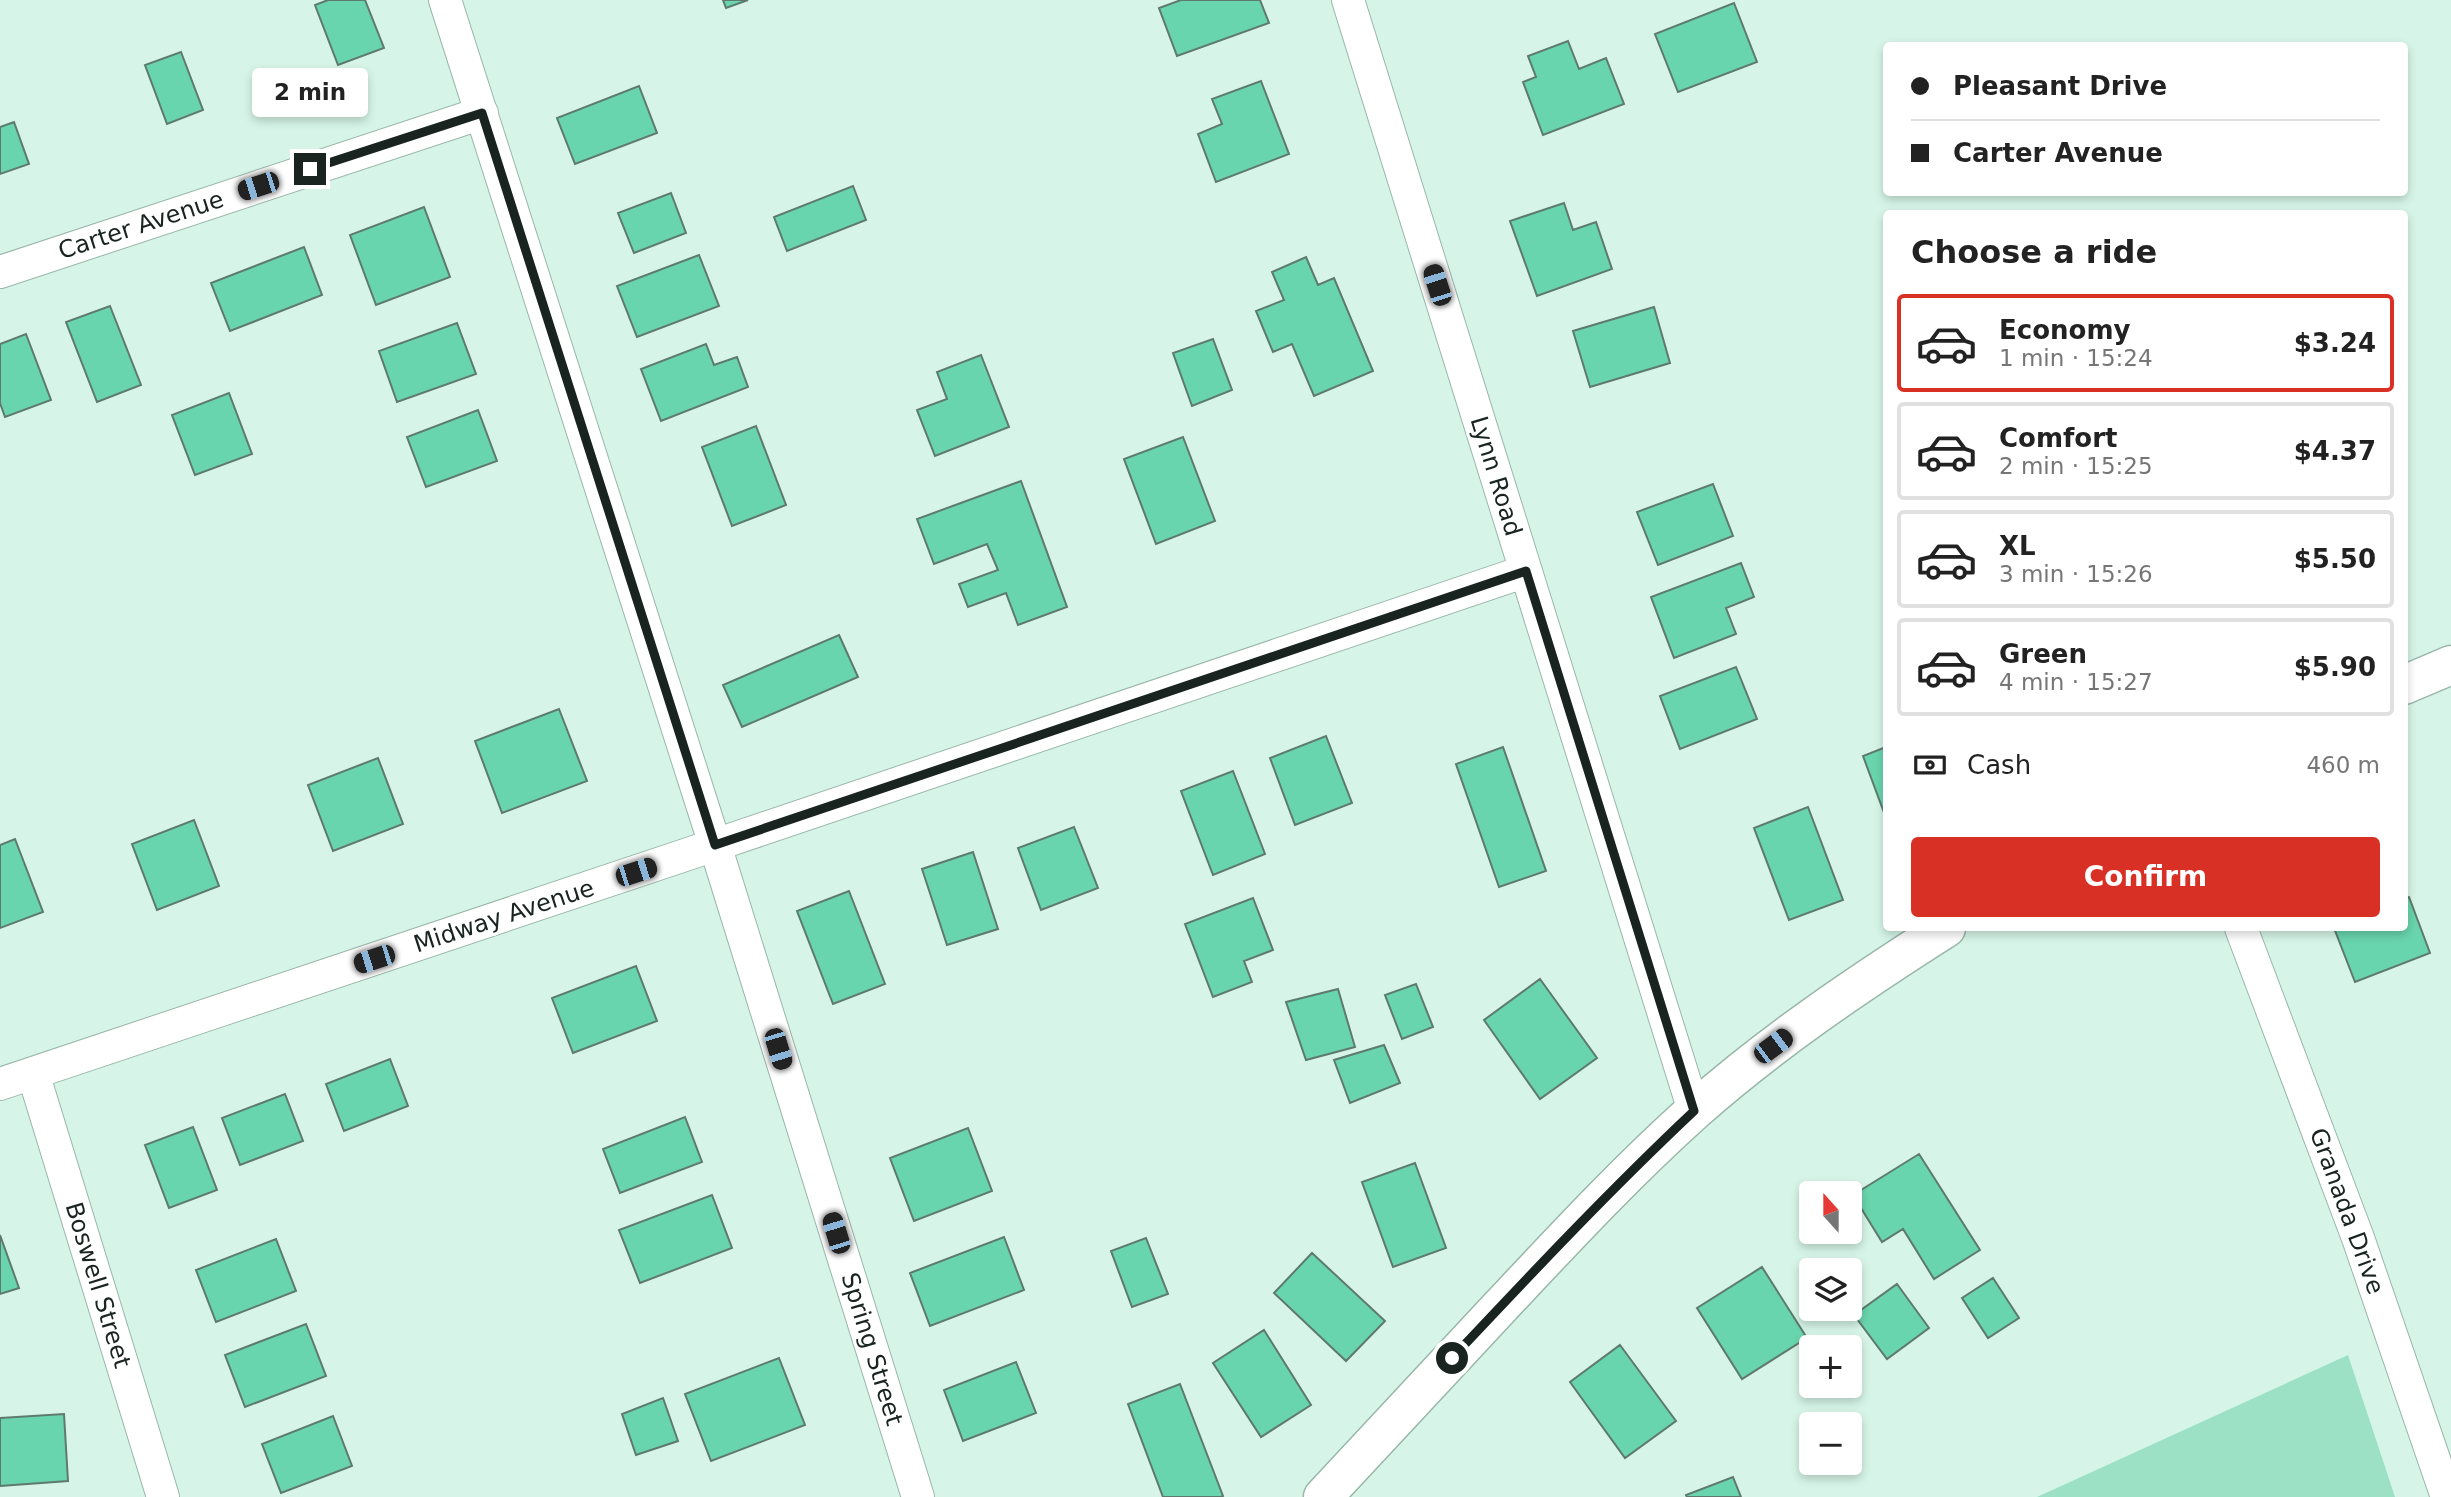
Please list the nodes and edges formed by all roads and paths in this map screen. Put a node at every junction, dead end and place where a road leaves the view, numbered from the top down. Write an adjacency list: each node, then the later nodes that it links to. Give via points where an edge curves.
1 (445, 0): 3 (street, Spring Street)
2 (1348, 0): 5 (street, Lynn Road)
3 (482, 113): 4 (street, Carter Avenue); 8 (street, Spring Street)
4 (0, 272)
5 (1526, 571): 8 (street, Midway Avenue); 13 (street, Lynn Road)
6 (2451, 665): 7 (street)
7 (2408, 683)
8 (715, 845): 11 (street, Midway Avenue); 15 (street, Spring Street)
9 (1941, 931): 13 (street, via 1829,1005)
10 (2242, 931): 17 (street, Granada Drive, via 2358,1238)
11 (33, 1073): 12 (street, Midway Avenue); 14 (street, Boswell Street)
12 (0, 1084)
13 (1694, 1111): 16 (street, via 1563,1239)
14 (163, 1497)
15 (918, 1497)
16 (1323, 1497)
17 (2447, 1497)

